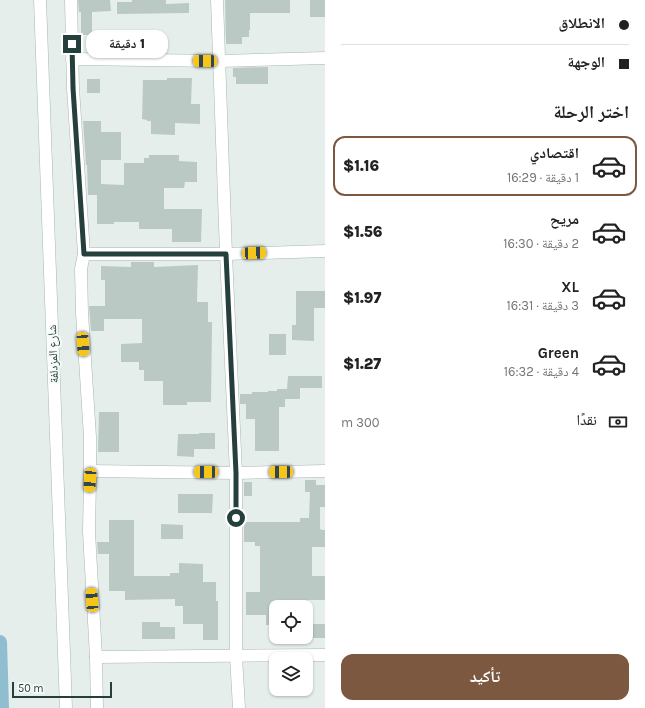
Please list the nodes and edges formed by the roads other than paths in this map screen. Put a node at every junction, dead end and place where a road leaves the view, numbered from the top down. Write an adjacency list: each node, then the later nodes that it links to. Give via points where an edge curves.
1 (40, 0): 16 (street, شارع المزدلفة)
2 (71, 0): 5 (street)
3 (217, 0): 6 (street)
4 (325, 58): 6 (street)
5 (72, 59): 6 (street); 8 (street)
6 (220, 61): 9 (street)
7 (325, 251): 9 (street)
8 (84, 254): 9 (street); 10 (street, via 81,270 82,313)
9 (226, 254): 12 (street)
10 (90, 471): 12 (street); 15 (street, via 88,532)
11 (325, 471): 12 (street)
12 (236, 473): 14 (street)
13 (325, 655): 14 (street)
14 (236, 656): 15 (street); 18 (street)
15 (96, 657): 17 (street)
16 (66, 708)
17 (97, 708)
18 (239, 708)

